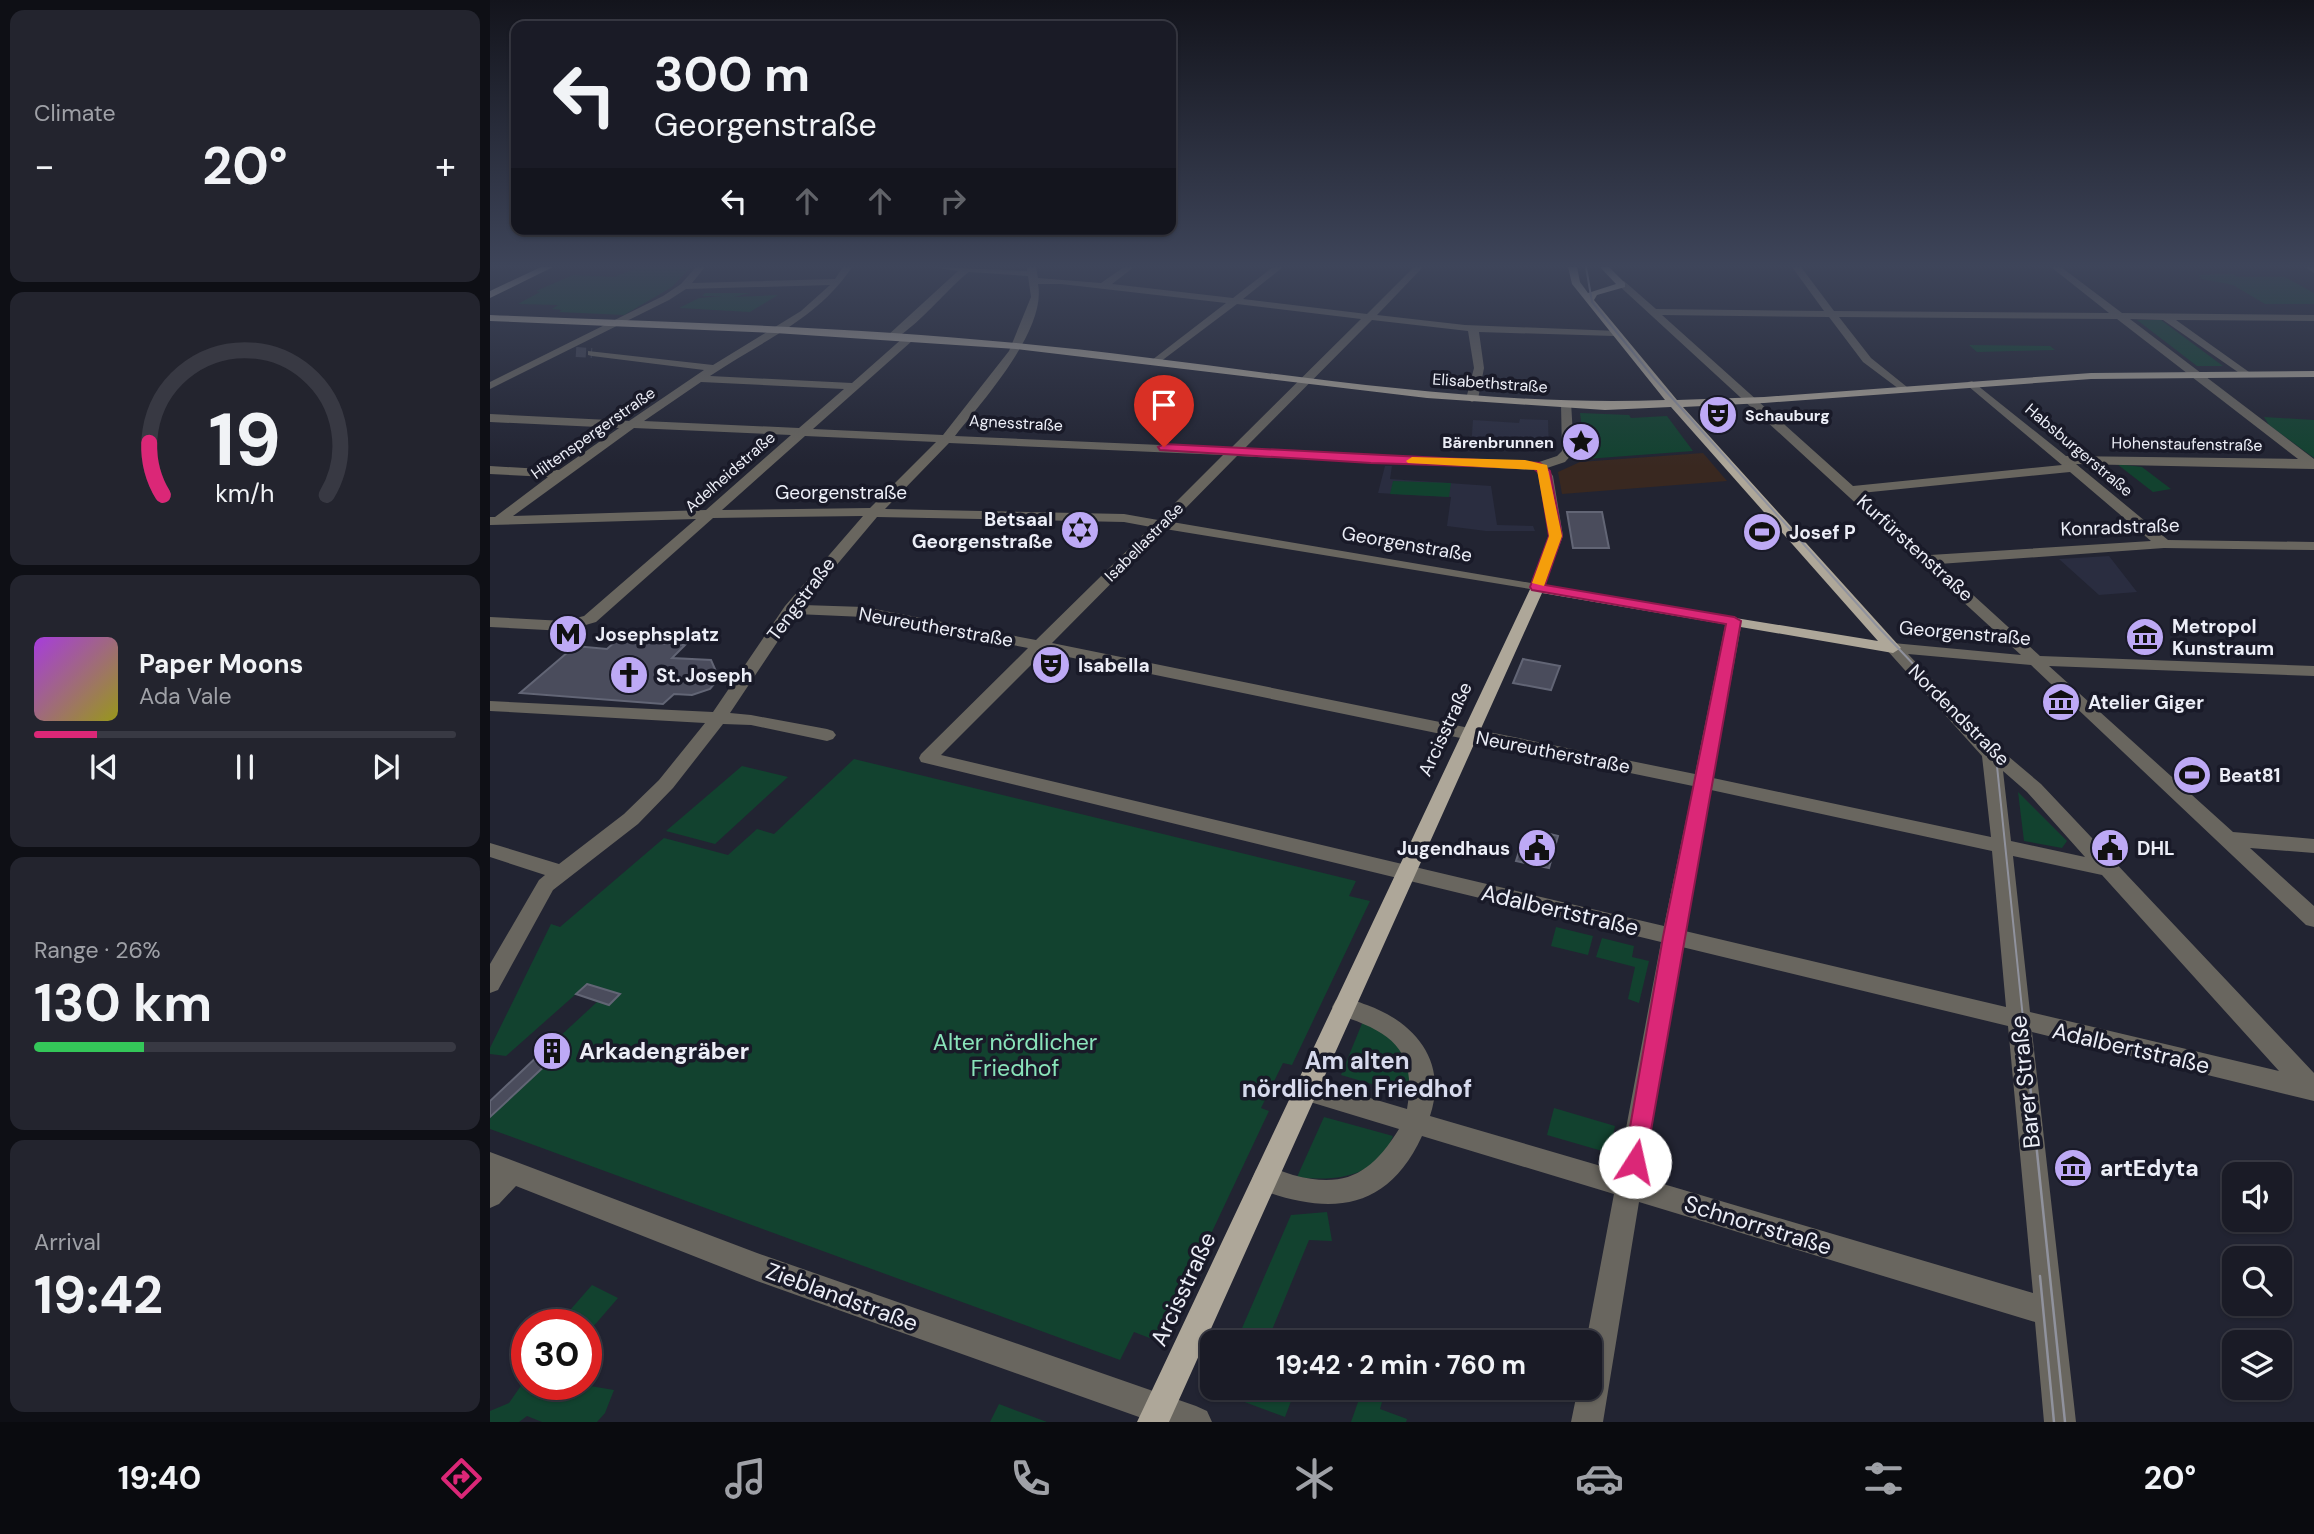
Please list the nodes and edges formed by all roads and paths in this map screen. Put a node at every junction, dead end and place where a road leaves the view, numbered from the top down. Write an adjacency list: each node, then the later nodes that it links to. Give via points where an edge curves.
1 (598, 333): 17 (street)
2 (770, 333): 21 (street, Hiltenspergerstraße)
3 (824, 333): 14 (main road, Elisabethstraße)
4 (897, 333): 14 (street)
5 (1022, 333): 16 (street, Tengstraße)
6 (1194, 333): 20 (street)
7 (1354, 333): 26 (street, Isabellastraße)
8 (1474, 333): 31 (street, via 1479,368)
9 (1614, 333): 34 (main road, Nordendstraße)
10 (1678, 333): 32 (street, Kurfürstenstraße)
11 (1847, 333): 30 (street, via 1872,365)
12 (2140, 333): 22 (street)
13 (2189, 333): 23 (street)
14 (891, 338): 15 (main road, Elisabethstraße)
15 (908, 339): 16 (main road, Elisabethstraße); 29 (street, Adelheidstraße)
16 (1016, 346): 20 (main road, Elisabethstraße); 38 (street, Tengstraße)
17 (563, 351): 18 (street); 28 (street)
18 (576, 352)
19 (592, 353): 21 (street)
20 (1156, 362): 26 (main road, Elisabethstraße)
21 (714, 368): 25 (street, Hiltenspergerstraße)
22 (2193, 374): 23 (main road, Elisabethstraße); 27 (main road, Elisabethstraße); 41 (street)
23 (2245, 374): 24 (main road, Elisabethstraße)
24 (2314, 374)
25 (698, 379): 29 (street); 36 (street, Hiltenspergerstraße)
26 (1307, 381): 31 (main road, Elisabethstraße); 39 (street, Isabellastraße)
27 (1972, 384): 30 (main road, Elisabethstraße); 40 (street, Habsburgerstraße)
28 (490, 386)
29 (854, 386): 37 (street, Adelheidstraße)
30 (1903, 389): 32 (main road, Elisabethstraße)
31 (1472, 398): 33 (main road, Elisabethstraße)
32 (1752, 400): 34 (main road, Elisabethstraße); 45 (street, Kurfürstenstraße)
33 (1567, 404): 34 (main road, Elisabethstraße); 42 (street, via 1568,452)
34 (1674, 405): 58 (main road, Nordendstraße)
35 (490, 418): 36 (street, Agnesstraße)
36 (635, 423): 37 (street, Agnesstraße); 44 (street, Hiltenspergerstraße)
37 (803, 431): 38 (street, Agnesstraße); 47 (street, Adelheidstraße)
38 (948, 437): 39 (street, Agnesstraße); 46 (street, Tengstraße)
39 (1237, 451): 42 (street, Agnesstraße); 49 (street, Isabellastraße)
40 (2068, 464): 41 (street, Hohenstaufenstraße); 45 (street, Hohenstaufenstraße); 50 (street, Habsburgerstraße)
41 (2312, 464)
42 (1540, 466): 53 (street, Arcisstraße, via 1546,476 1556,536)
43 (490, 470): 44 (street)
44 (559, 474): 48 (street, Hiltenspergerstraße)
45 (1852, 490): 52 (street, Kurfürstenstraße)
46 (874, 512): 47 (street, Georgenstraße); 49 (street, Georgenstraße, via 1079,516); 54 (street, Tengstraße)
47 (708, 515): 48 (street, Georgenstraße); 56 (street, Adelheidstraße, via 599,613 573,625)
48 (493, 523)
49 (1162, 524): 53 (street, Georgenstraße); 57 (street, Isabellastraße)
50 (2164, 544): 51 (street, Konradstraße); 52 (street, Konradstraße)
51 (2314, 546)
52 (1928, 560): 59 (street, Kurfürstenstraße)
53 (1537, 587): 55 (main road, Georgenstraße); 64 (main road, Arcisstraße)
54 (791, 609): 57 (street, Neureutherstraße, via 905,618); 62 (street, Tengstraße)
55 (1734, 621): 58 (main road, Georgenstraße); 67 (street)
56 (490, 622)
57 (1039, 647): 64 (street, Neureutherstraße); 66 (street, Isabellastraße)
58 (1893, 648): 59 (street, Georgenstraße); 65 (street, Nordendstraße)
59 (2036, 660): 60 (street, Georgenstraße); 68 (street, Kurfürstenstraße)
60 (2314, 671)
61 (490, 706): 62 (street)
62 (718, 718): 63 (street, via 764,721); 73 (street, Tengstraße, via 650,800)
63 (827, 735)
64 (1470, 735): 67 (street, Neureutherstraße); 74 (main road, Arcisstraße)
65 (1983, 744): 69 (street, Barer Straße, via 1993,765); 72 (street, Nordendstraße, via 2034,788)
66 (928, 758): 74 (street, Adalbertstraße)
67 (1704, 782): 69 (street, Neureutherstraße); 76 (street)
68 (2228, 839): 70 (street); 75 (street, Kurfürstenstraße)
69 (2001, 846): 72 (street, Neureutherstraße); 79 (street, Barer Straße)
70 (2314, 846)
71 (490, 850): 73 (street)
72 (2108, 869): 80 (street, Nordendstraße)
73 (561, 872): 77 (street, Tengstraße, via 538,894)
74 (1405, 873): 76 (street, Adalbertstraße); 78 (main road, Arcisstraße)
75 (2314, 919)
76 (1673, 937): 79 (street, Adalbertstraße); 85 (street)
77 (490, 984)
78 (1344, 1007): 81 (main road, Arcisstraße); 82 (street, via 1399,1032 1415,1049 1422,1084)
79 (2019, 1021): 80 (street, Adalbertstraße); 87 (street, Barer Straße)
80 (2314, 1089)
81 (1306, 1090): 82 (street, Schnorrstraße); 84 (main road, Arcisstraße)
82 (1415, 1121): 84 (street, via 1395,1161 1375,1180 1359,1187 1327,1194); 85 (street, Schnorrstraße)
83 (501, 1168): 86 (street); 88 (street, Zieblandstraße)
84 (1265, 1179): 88 (main road, Arcisstraße)
85 (1631, 1187): 87 (street, Schnorrstraße); 90 (street)
86 (490, 1195)
87 (2049, 1312): 91 (street, Barer Straße)
88 (1156, 1416): 89 (street, Zieblandstraße)
89 (1196, 1422)
90 (1587, 1422)
91 (2060, 1422)

